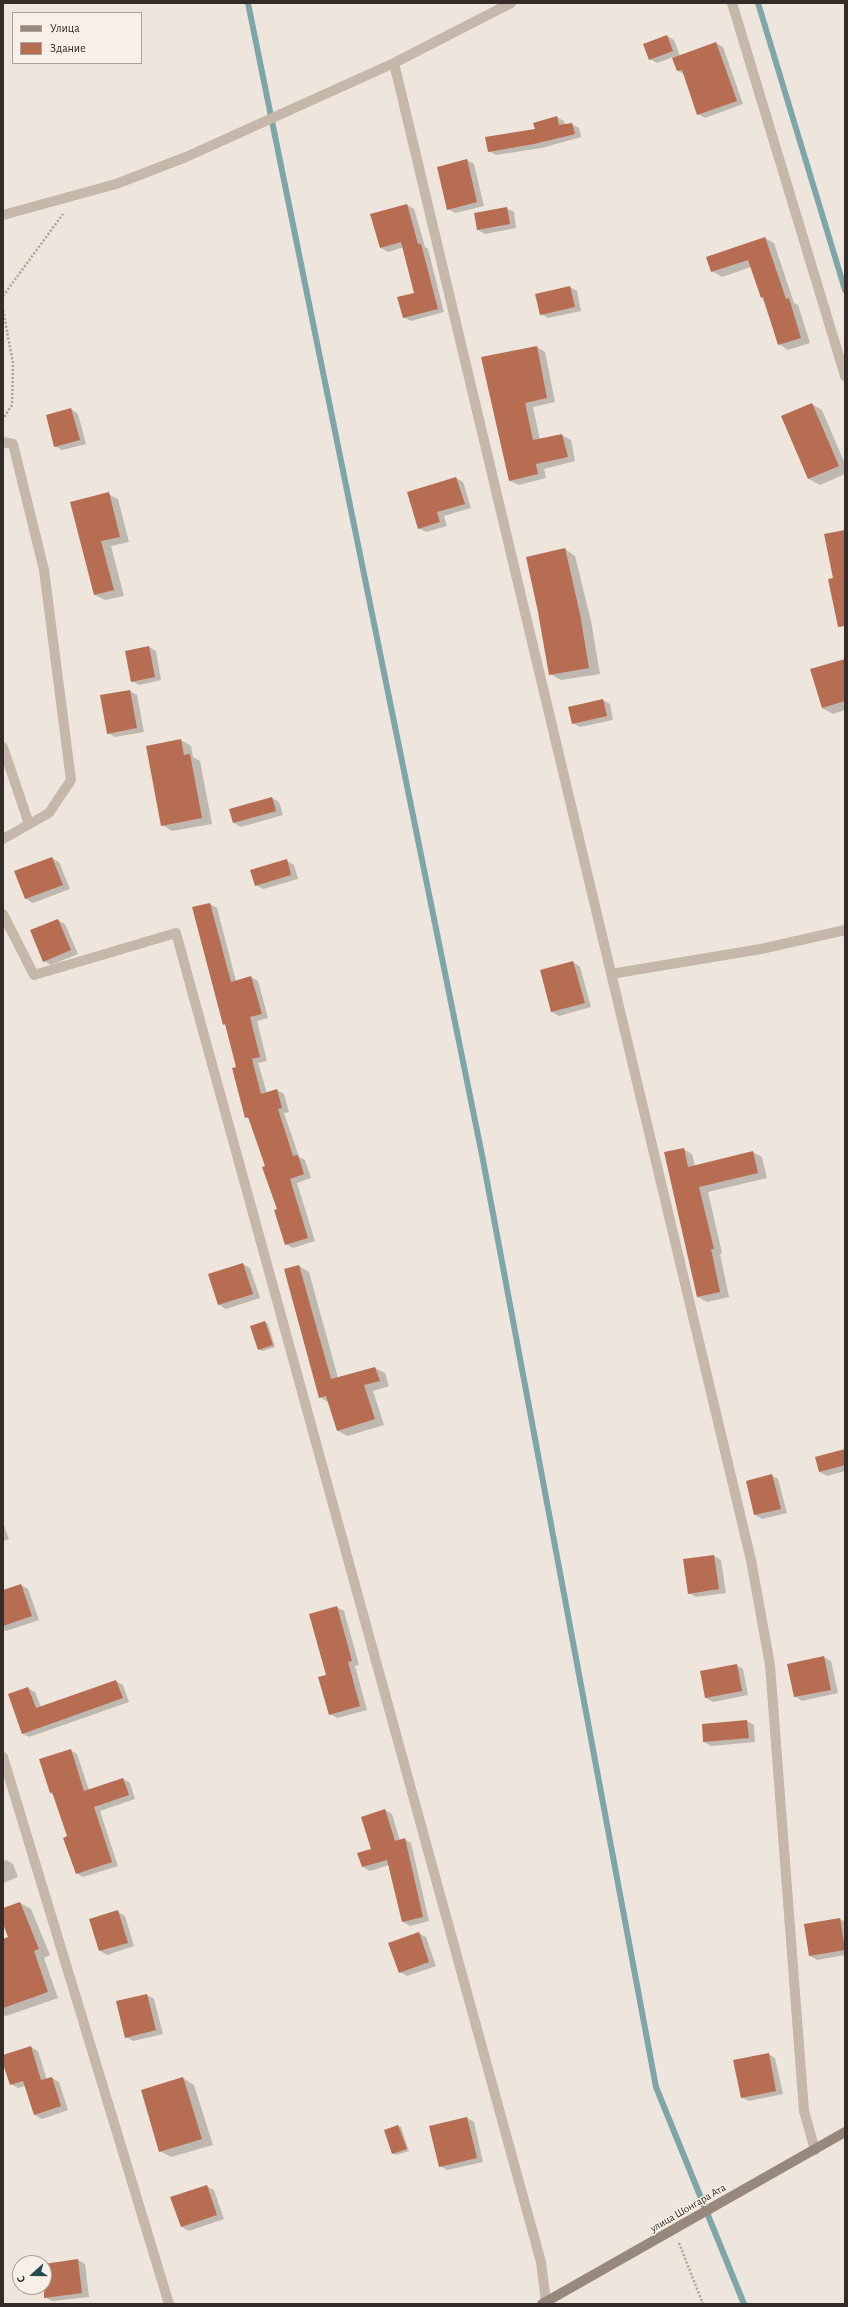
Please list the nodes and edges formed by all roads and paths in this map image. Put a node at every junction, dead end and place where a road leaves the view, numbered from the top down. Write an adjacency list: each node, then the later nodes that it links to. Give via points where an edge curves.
1 (511, 3): 3 (street)
2 (732, 3): 8 (street)
3 (394, 63): 4 (street, via 186,158 116,184); 16 (street)
4 (77, 195): 5 (street); 6 (path)
5 (3, 215)
6 (3, 296)
7 (3, 310): 9 (path, via 13,363 12,405)
8 (845, 376)
9 (3, 419)
10 (3, 442): 12 (street, via 13,444 44,570 71,780 49,813)
11 (3, 747): 12 (street)
12 (29, 824): 13 (street)
13 (3, 839)
14 (3, 914): 21 (street, via 34,975 176,933 540,2262)
15 (845, 930): 16 (street, via 761,948)
16 (611, 974): 19 (street, via 751,1560 770,1665 804,2111)
17 (3, 1757): 22 (street)
18 (845, 2132): 19 (main road, улица Шонгара Ата)
19 (815, 2150): 20 (main road, улица Шонгара Ата)
20 (673, 2230): 21 (main road, улица Шонгара Ата); 23 (path)
21 (544, 2303)
22 (169, 2304)
23 (703, 2304)

